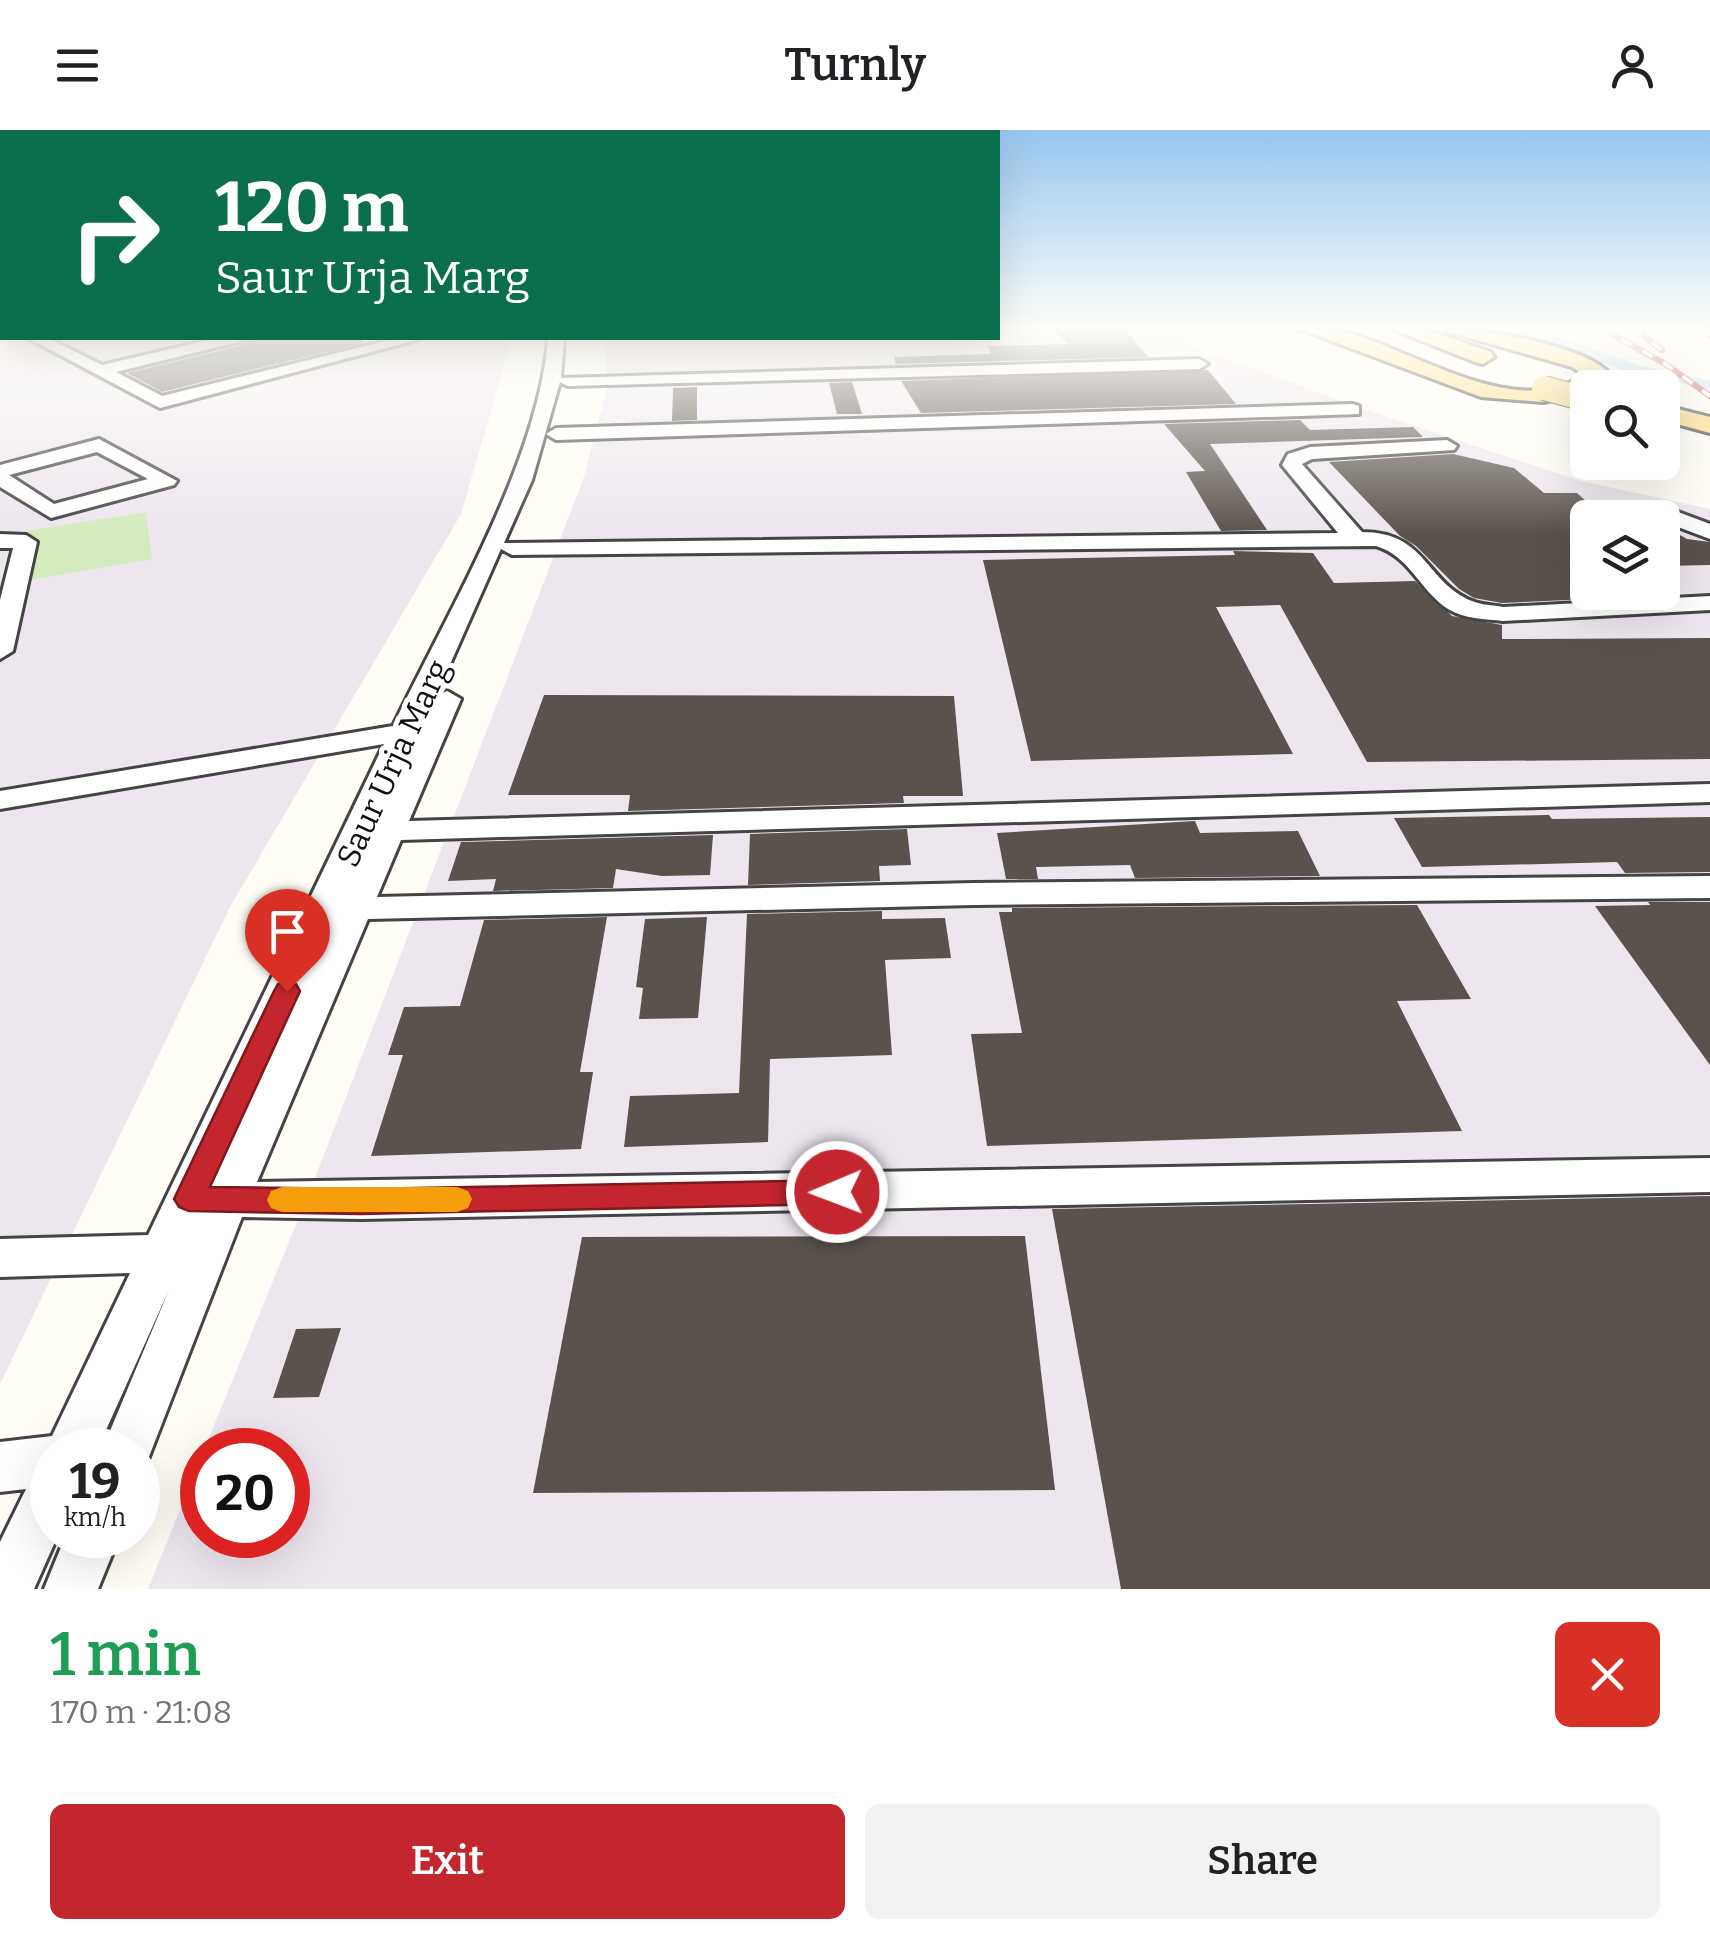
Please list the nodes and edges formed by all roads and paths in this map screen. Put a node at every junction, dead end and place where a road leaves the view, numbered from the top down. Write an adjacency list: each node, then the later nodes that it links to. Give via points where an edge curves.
1 (151, 396): 2 (street, via 163,402)
2 (186, 396)
3 (556, 396): 6 (street, Saur Urja Marg)
4 (559, 396): 6 (street, Saur Urja Marg)
5 (731, 396): 6 (street)
6 (557, 408): 7 (street); 18 (street, Saur Urja Marg); 21 (street, Saur Urja Marg)
7 (1352, 410)
8 (1680, 420): 10 (main road)
9 (1680, 423): 11 (main road)
10 (1710, 424)
11 (1710, 436)
12 (1447, 446): 16 (street, via 1295,458 1292,465)
13 (0, 474): 13 (street, via 51,510 167,482 99,446)
14 (1680, 521): 15 (street)
15 (1710, 532)
16 (1356, 539): 18 (street); 19 (street, via 1404,547 1453,601 1484,612)
17 (0, 541): 20 (street, via 26,542)
18 (512, 548): 21 (street, Saur Urja Marg)
19 (1710, 603)
20 (0, 650)
21 (421, 730): 23 (street); 24 (street, Saur Urja Marg); 27 (street, Saur Urja Marg)
22 (1710, 793): 24 (street)
23 (0, 800)
24 (390, 831): 26 (street, Saur Urja Marg)
25 (1710, 887): 26 (street)
26 (356, 908): 27 (street, Saur Urja Marg)
27 (303, 991): 29 (street, Saur Urja Marg)
28 (1710, 1175): 29 (street)
29 (208, 1199): 30 (street, Saur Urja Marg); 33 (street, Saur Urja Marg)
30 (164, 1253): 31 (street); 32 (street, Saur Urja Marg)
31 (0, 1258)
32 (81, 1428)
33 (134, 1428)
34 (30, 1463): 35 (street)
35 (0, 1467)
36 (30, 1542): 38 (street)
37 (84, 1558): 39 (street)
38 (6, 1589)
39 (71, 1589)

